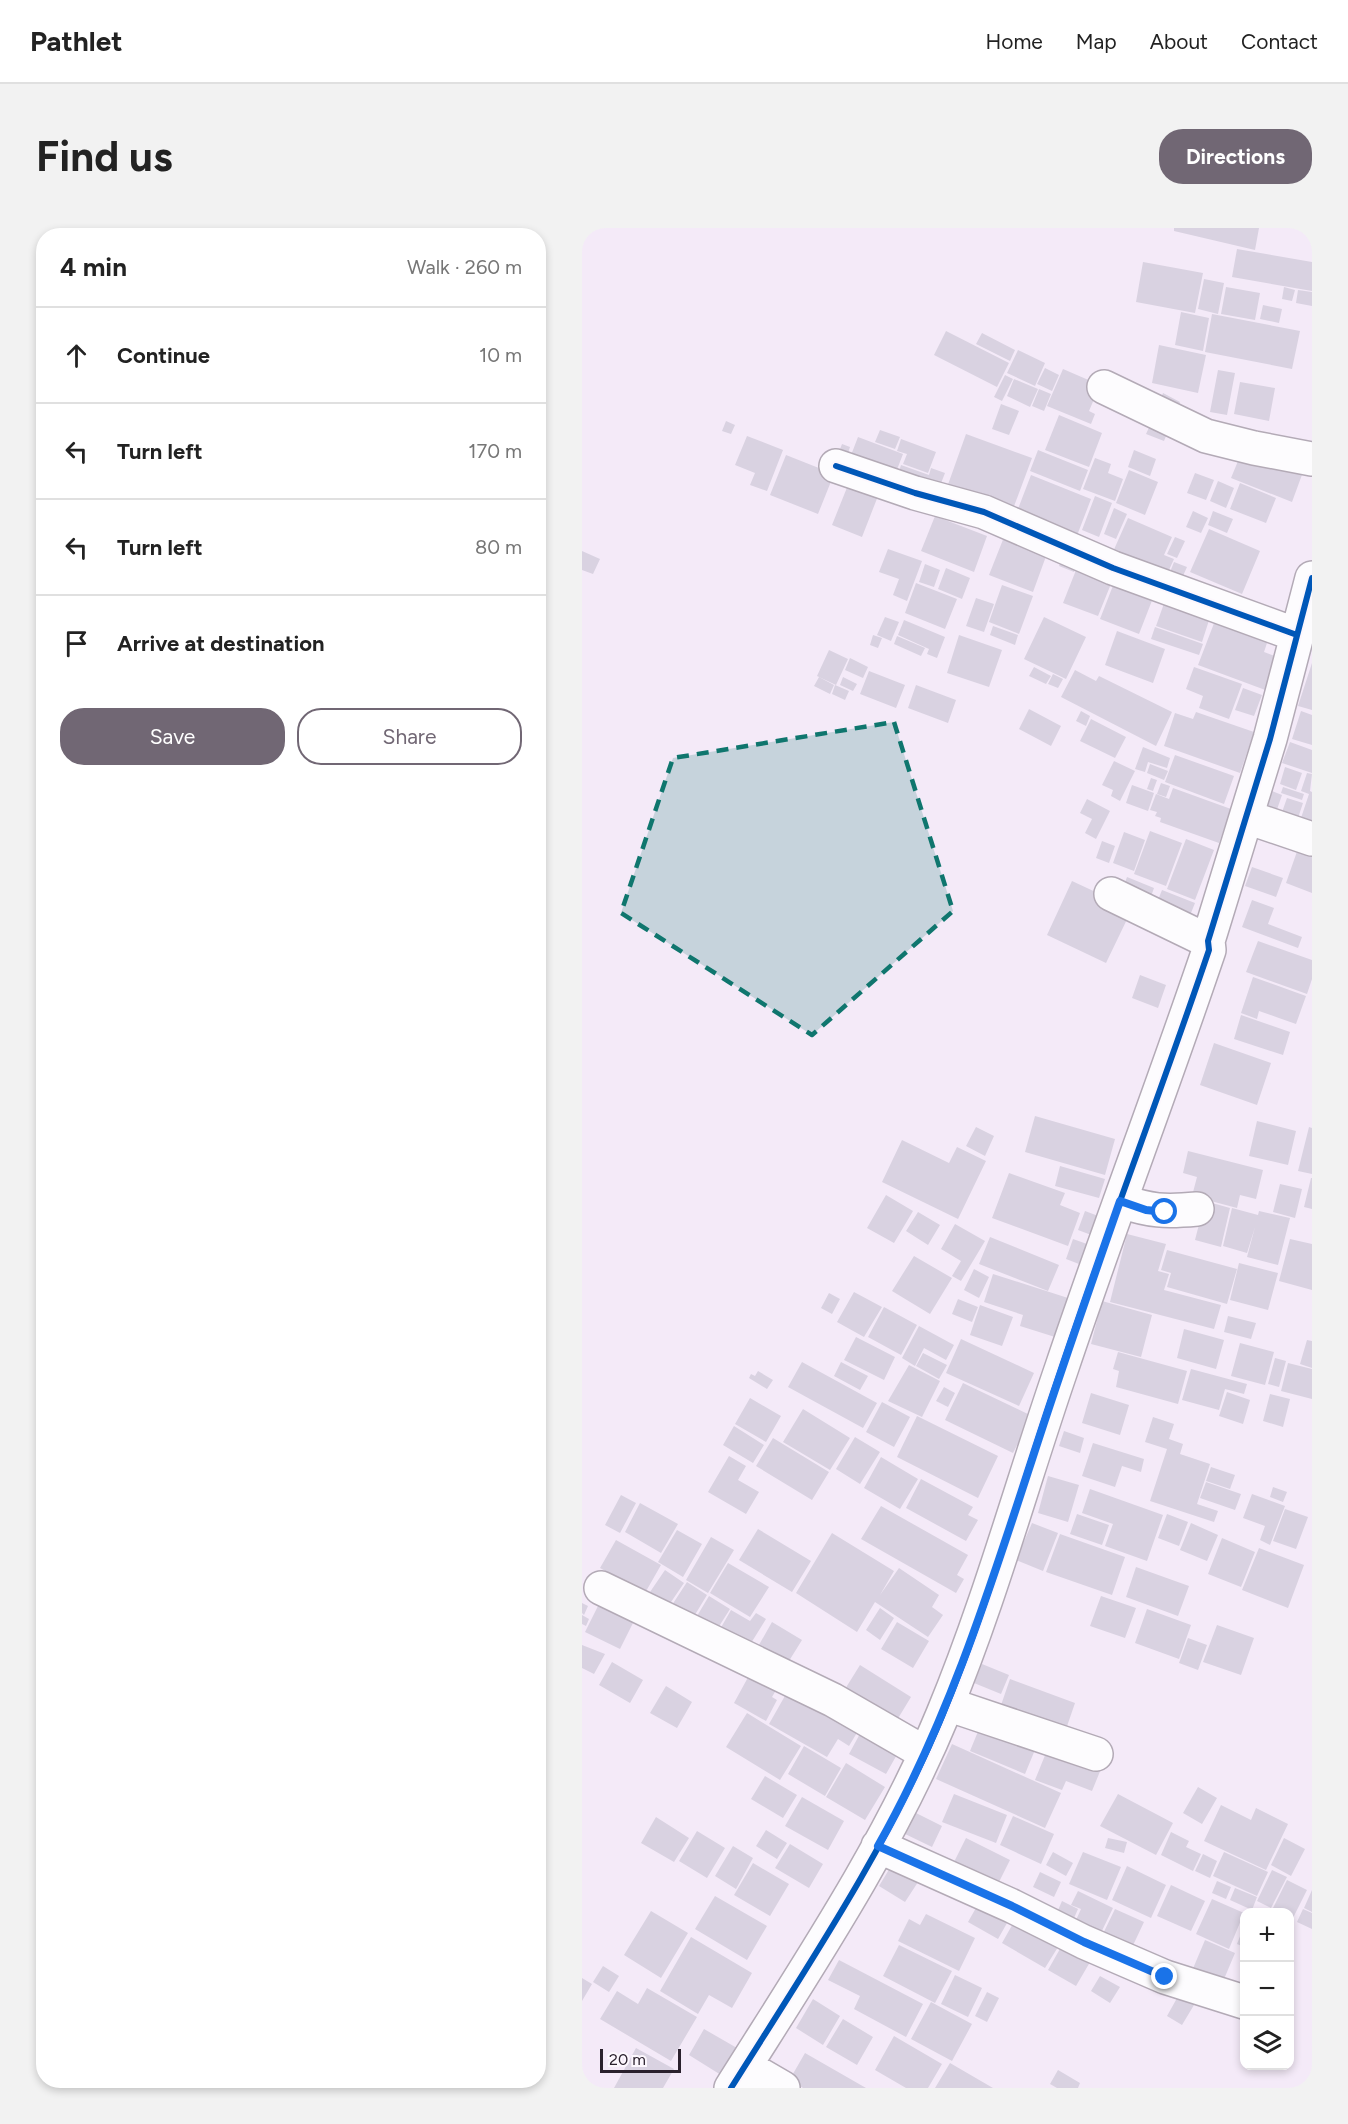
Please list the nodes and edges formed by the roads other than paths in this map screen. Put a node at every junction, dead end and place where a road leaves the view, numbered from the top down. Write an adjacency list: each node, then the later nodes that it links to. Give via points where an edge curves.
1 (1104, 387): 2 (street, via 1206,436)
2 (1312, 459)
3 (836, 465): 5 (street, via 984,512)
4 (1312, 578): 5 (street)
5 (1301, 645): 6 (street, via 1253,762)
6 (1247, 817): 7 (street); 9 (street)
7 (1312, 839)
8 (1111, 894): 9 (street)
9 (1208, 941): 10 (street, via 1209,950 1163,1087)
10 (1120, 1201): 11 (street, via 1165,1212); 13 (street)
11 (1197, 1209)
12 (601, 1588): 14 (street, via 833,1700)
13 (947, 1704): 14 (street); 15 (street)
14 (925, 1753): 16 (street)
15 (1096, 1754)
16 (878, 1846): 17 (street, via 1165,1977); 18 (street)
17 (1240, 2000)
18 (738, 2077): 19 (street)
19 (783, 2088)

